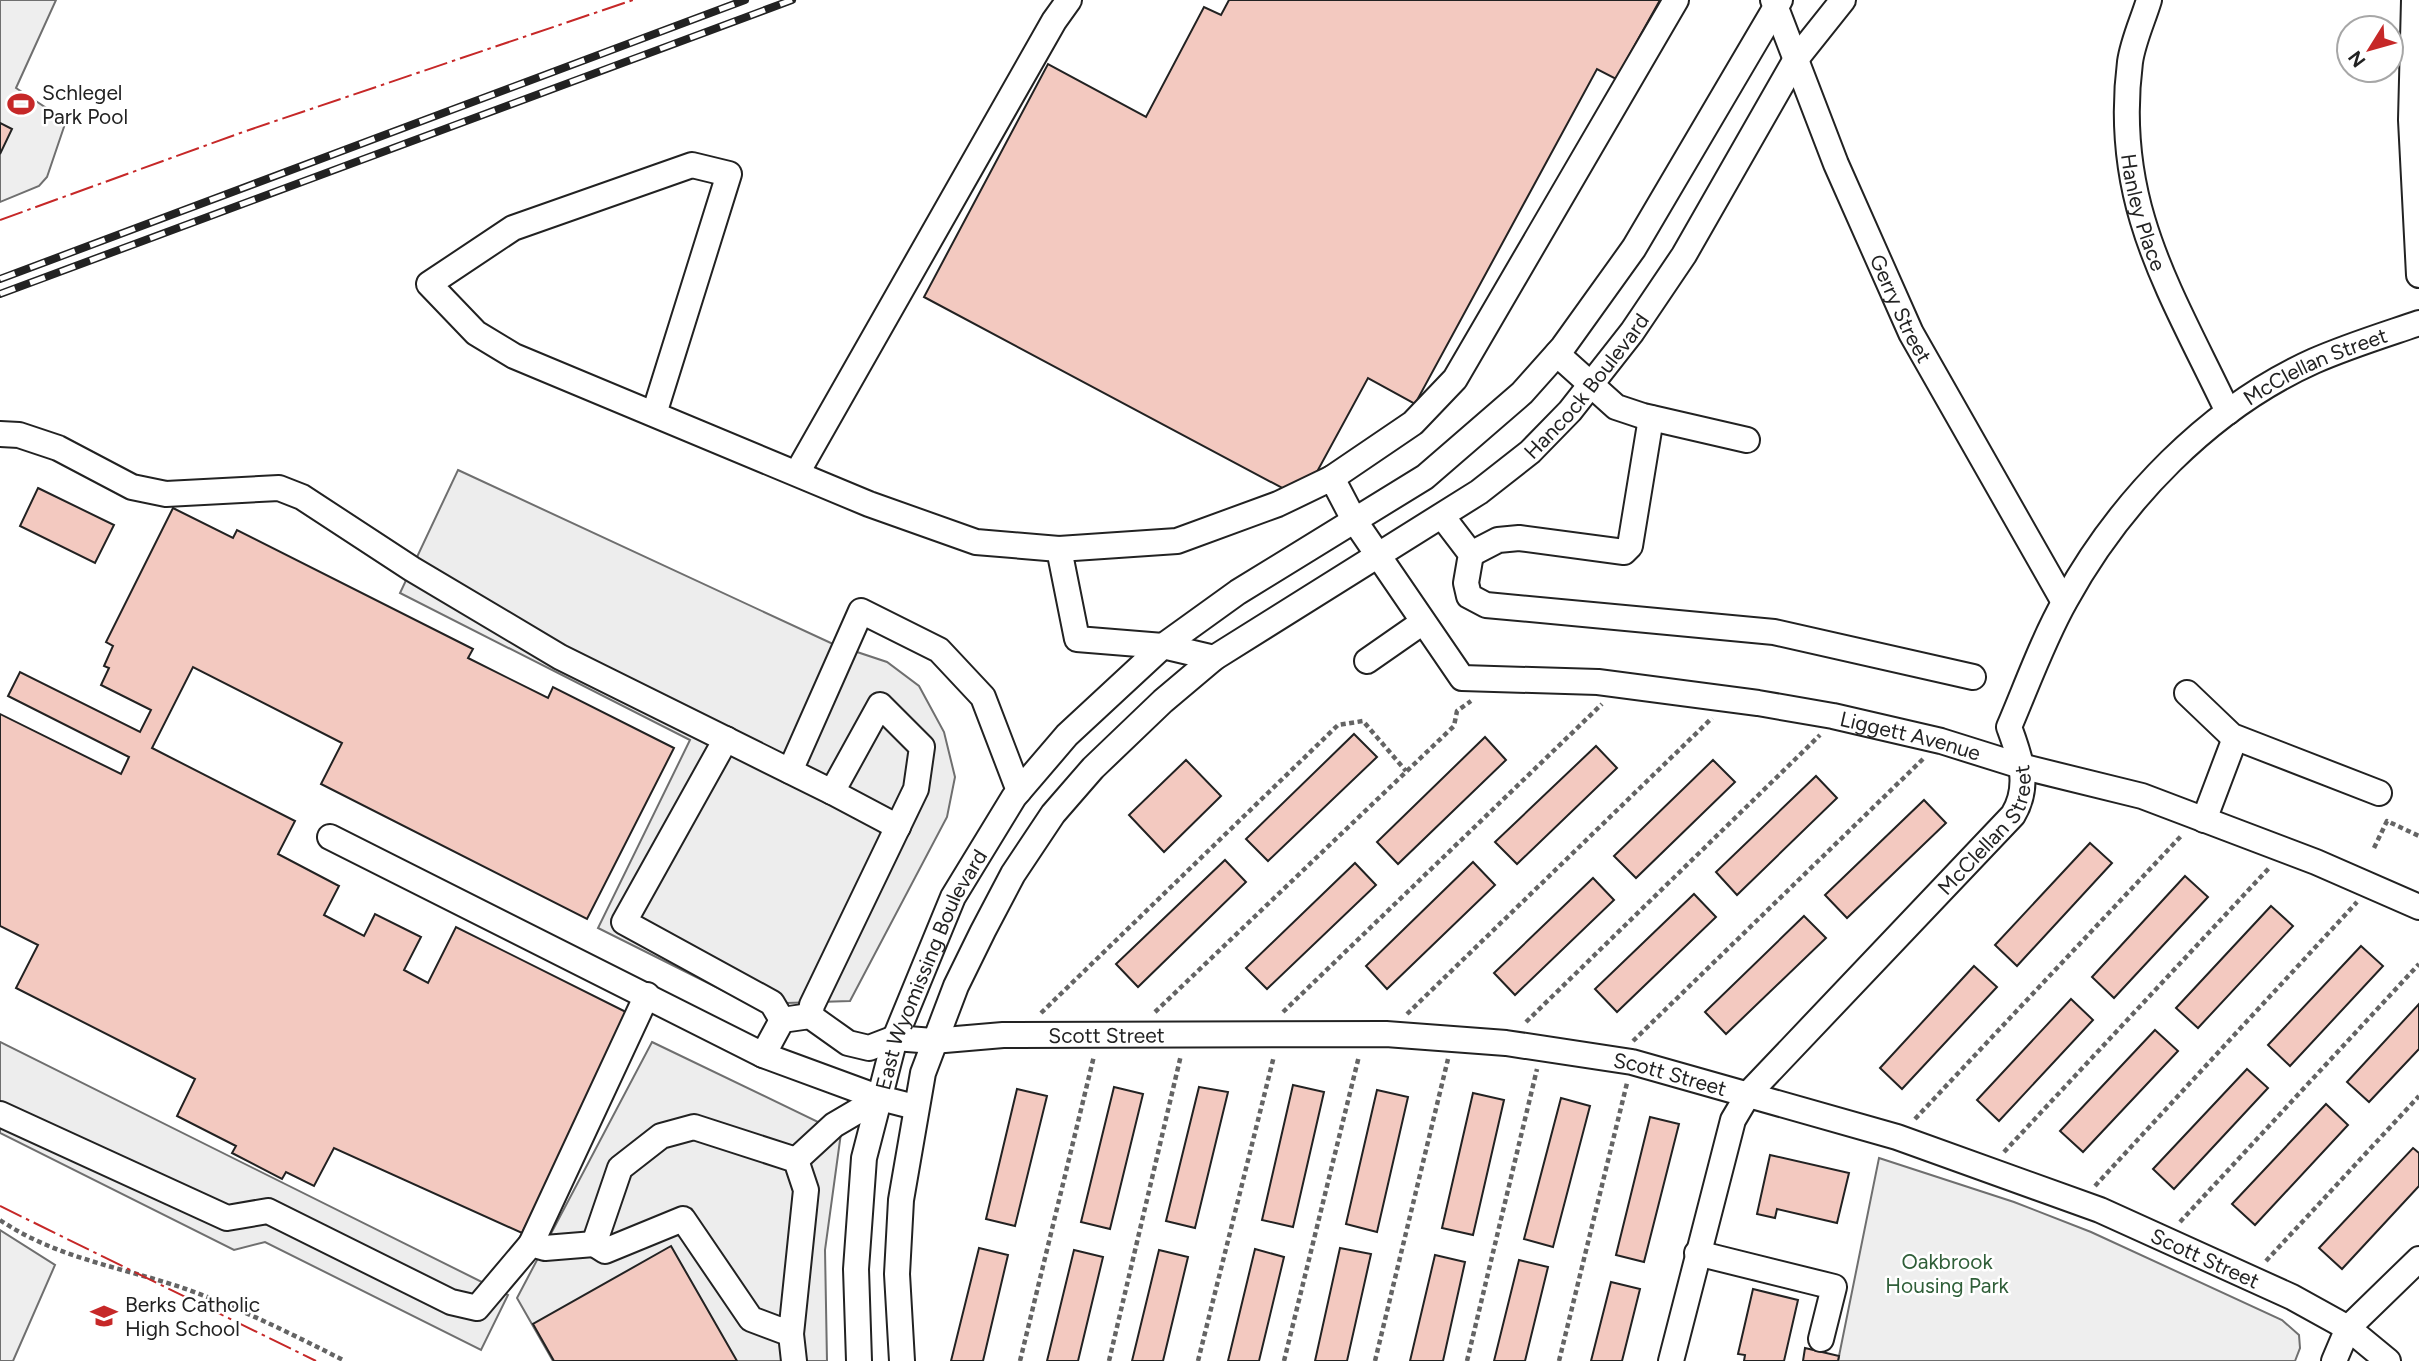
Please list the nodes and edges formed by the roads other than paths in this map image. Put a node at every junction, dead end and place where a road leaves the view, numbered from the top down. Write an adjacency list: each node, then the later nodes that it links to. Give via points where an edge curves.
1 (1069, 0): 18 (street)
2 (1676, 0): 19 (street, via 1455,379 1413,423)
3 (1843, 0): 7 (street, Hancock Boulevard)
4 (2149, 0): 13 (street, Hanley Place, via 2130,60 2126,135 2133,192 2158,265)
5 (2414, 0): 8 (street)
6 (1776, 2): 7 (street, Gerry Street); 11 (street, Hancock Boulevard, via 1634,248)
7 (1796, 59): 12 (street, Hancock Boulevard, via 1684,255); 25 (street, Gerry Street, via 1911,334)
8 (2415, 120): 9 (street)
9 (2419, 275)
10 (2419, 323): 13 (street, McClellan Street, via 2313,361)
11 (1557, 354): 12 (street); 21 (street, Hancock Boulevard, via 1480,432 1424,477)
12 (1592, 384): 15 (street, via 1616,407); 20 (street, Hancock Boulevard, via 1530,452)
13 (2228, 412): 25 (street, McClellan Street, via 2135,499)
14 (654, 414): 14 (street, via 514,356 476,333 429,284 513,228 692,165 729,174); 18 (street)
15 (1651, 418): 17 (street); 23 (street, via 1630,546 1624,552 1519,538 1498,540)
16 (0, 434): 33 (street, via 58,448 132,487 166,494 279,488 302,497 560,657)
17 (1747, 440)
18 (797, 473): 22 (street, via 976,542)
19 (1332, 478): 21 (street); 22 (street, via 1278,505 1177,541)
20 (1442, 516): 23 (street); 24 (street, Hancock Boulevard)
21 (1354, 520): 24 (street); 27 (street, Hancock Boulevard, via 1238,592)
22 (1059, 549): 27 (street, via 1077,639)
23 (1471, 554): 30 (street, via 1466,583 1469,596 1486,605 1774,632)
24 (1378, 555): 26 (street); 28 (street, Hancock Boulevard)
25 (2064, 602): 34 (street, McClellan Street, via 2009,727)
26 (1423, 622): 29 (street); 34 (street, Liggett Avenue, via 1462,678 1622,685 1731,699 1838,717)
27 (1163, 646): 28 (street); 36 (street, East Wyomissing Boulevard, via 1067,735)
28 (1214, 658): 47 (street, East Wyomissing Boulevard, via 1093,768 1052,814 983,931)
29 (1367, 661)
30 (1973, 677)
31 (2187, 693): 32 (street)
32 (2235, 738): 38 (street); 39 (street)
33 (726, 739): 35 (street); 45 (street, via 624,922 772,1003)
34 (2024, 766): 39 (street, Liggett Avenue, via 2142,796); 49 (street, McClellan Street, via 2021,802 2013,815)
35 (790, 771): 36 (street, via 861,611 939,650 984,698); 37 (street)
36 (1019, 791): 46 (street, East Wyomissing Boulevard, via 953,897)
37 (832, 792): 40 (street); 40 (street, via 880,705 922,747 916,789)
38 (2379, 793)
39 (2201, 818): 42 (street, Liggett Avenue)
40 (898, 827): 44 (street)
41 (330, 837): 43 (street)
42 (2419, 907)
43 (647, 995): 48 (street); 54 (street)
44 (811, 1010): 45 (street); 46 (street, Scott Street, via 848,1043 869,1048)
45 (782, 1020): 48 (street)
46 (895, 1038): 47 (street, Scott Street); 50 (street, East Wyomissing Boulevard)
47 (933, 1041): 49 (street, Scott Street, via 1018,1035 1453,1037 1623,1060); 51 (street, East Wyomissing Boulevard)
48 (763, 1055): 50 (street)
49 (1749, 1093): 56 (street, McClellan Street, via 1733,1120); 58 (street, Scott Street, via 1897,1137 2081,1202 2252,1278)
50 (880, 1098): 51 (street); 53 (street, via 834,1125); 62 (street, East Wyomissing Boulevard, via 864,1158 859,1210)
51 (915, 1107): 63 (street, East Wyomissing Boulevard, via 901,1200 897,1274)
52 (0, 1114): 54 (street, via 227,1218 268,1211 451,1302 477,1308)
53 (796, 1160): 55 (street, via 694,1127 661,1136 620,1168); 59 (street, via 806,1190)
54 (531, 1244): 55 (street, via 545,1248)
55 (594, 1244): 59 (street, via 604,1251 683,1219 751,1319)
56 (1698, 1253): 60 (street, via 1834,1287); 64 (street, McClellan Street)
57 (2419, 1259): 58 (street)
58 (2348, 1328): 65 (street); 66 (street, Scott Street)
59 (791, 1334): 61 (street)
60 (1821, 1339)
61 (794, 1361)
62 (859, 1361)
63 (902, 1361)
64 (1671, 1361)
65 (2334, 1361)
66 (2388, 1361)

